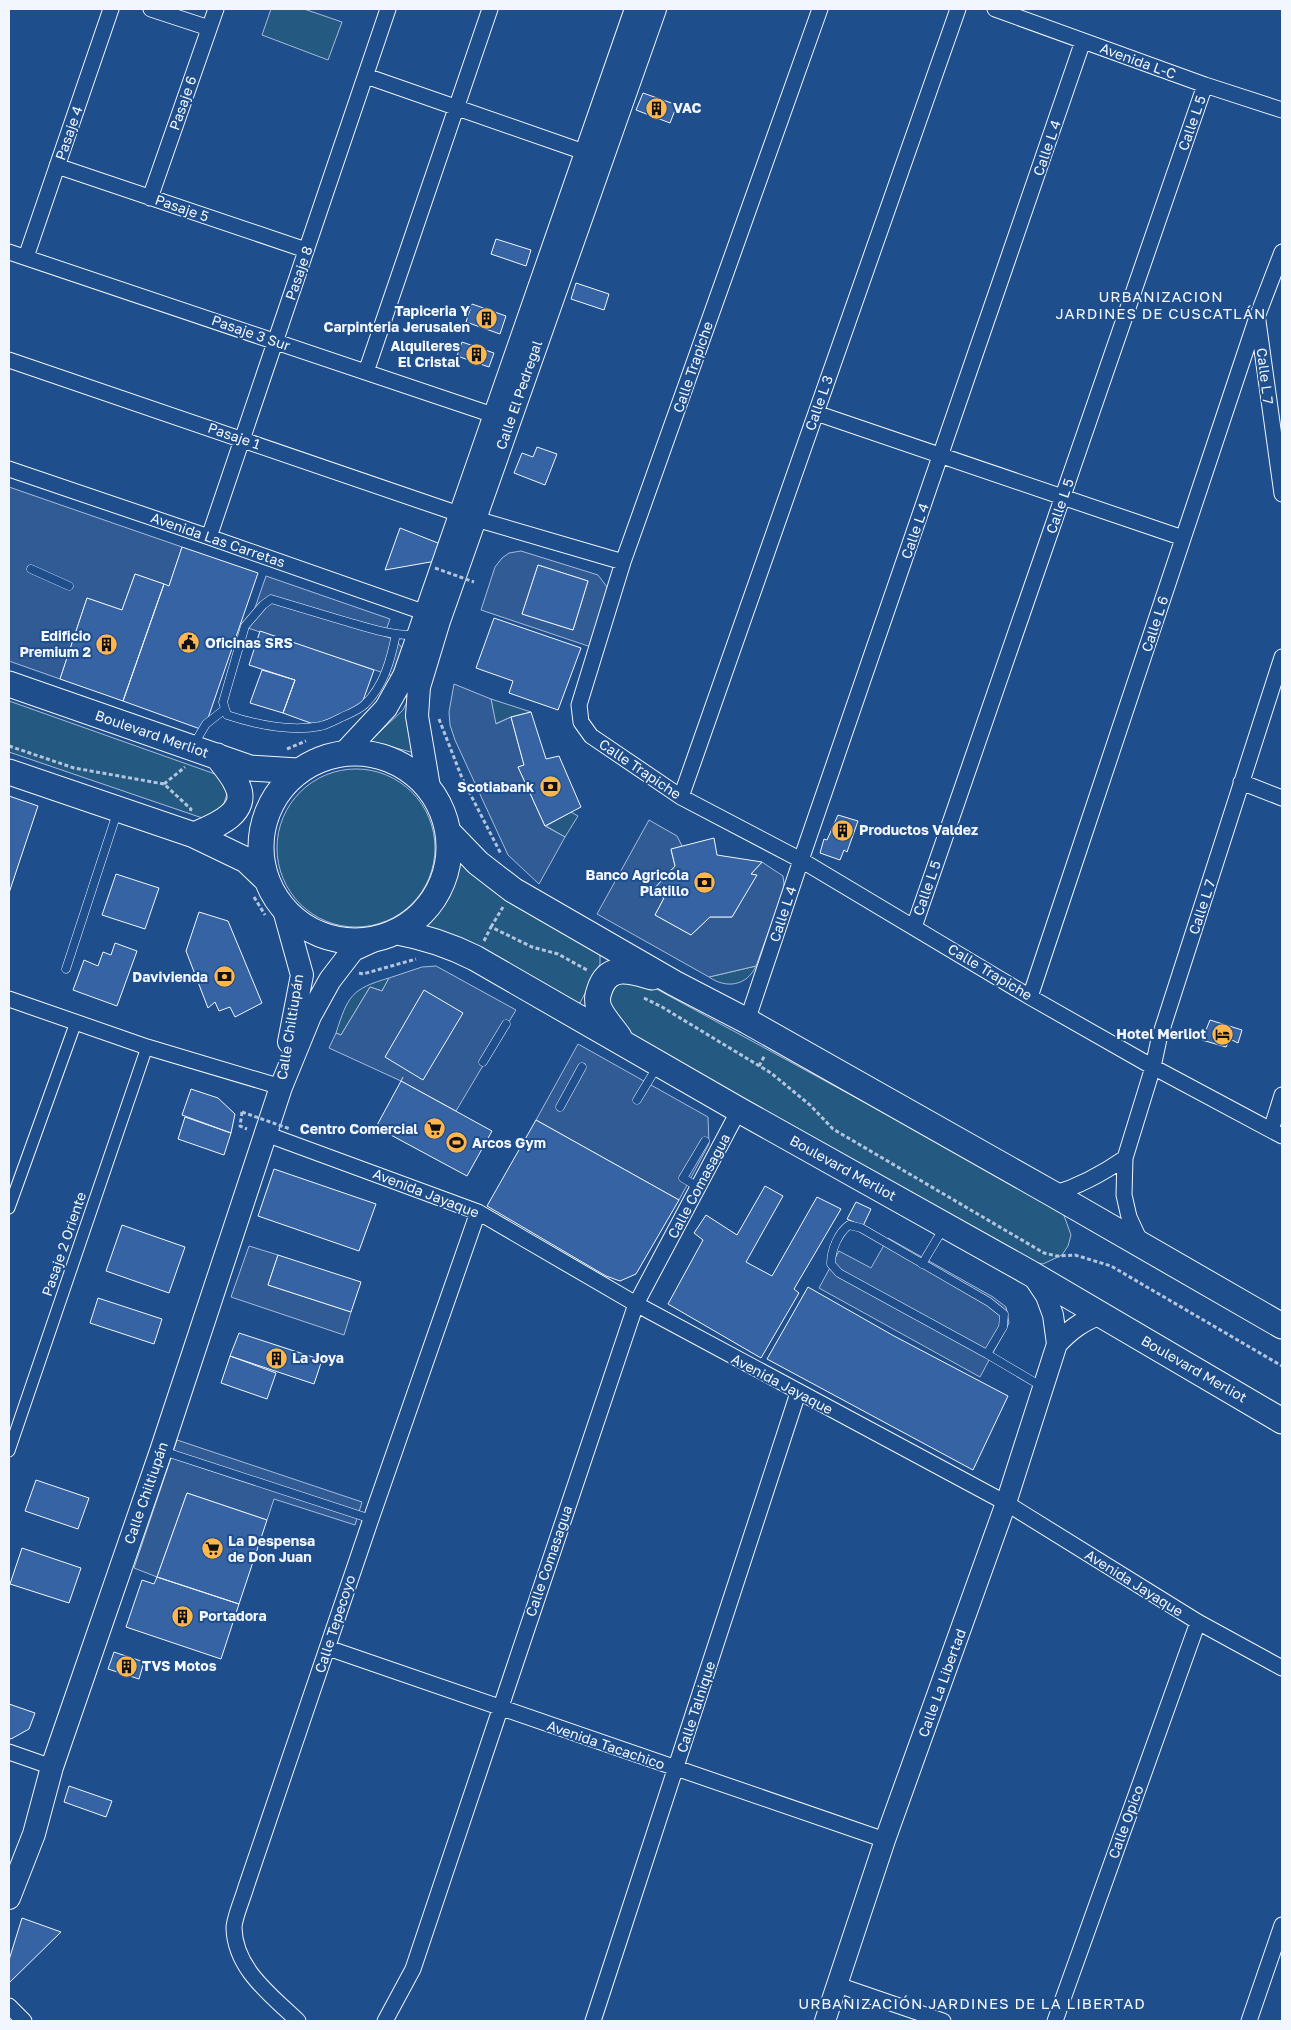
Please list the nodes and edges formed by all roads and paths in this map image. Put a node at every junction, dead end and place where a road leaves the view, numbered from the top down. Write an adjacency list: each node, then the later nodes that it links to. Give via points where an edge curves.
1 (112, 9): 18 (street, Pasaje 4)
2 (151, 9): 11 (street)
3 (216, 9): 11 (street, Pasaje 6)
4 (388, 9): 13 (street, Pasaje 8)
5 (490, 9): 15 (street)
6 (636, 9): 17 (main road, Calle El Pedregal)
7 (655, 9): 35 (main road, Calle El Pedregal)
8 (820, 9): 38 (street, Calle Trapiche)
9 (958, 9): 28 (street, Calle L 3)
10 (995, 9): 12 (street, Avenida L-C)
11 (209, 28): 19 (street, Pasaje 6)
12 (1083, 41): 14 (street, Avenida L-C); 31 (street, Calle L 4)
13 (366, 76): 15 (street); 20 (street, Pasaje 8)
14 (1205, 85): 16 (street, Avenida L-C); 34 (street, Calle L 5)
15 (456, 108): 17 (street); 27 (street)
16 (1282, 110)
17 (584, 152): 29 (main road, Calle El Pedregal)
18 (58, 166): 19 (street, Pasaje 5); 23 (street, Pasaje 4)
19 (150, 198): 20 (street, Pasaje 5)
20 (306, 250): 25 (street, Pasaje 8)
21 (9, 252): 23 (street, Pasaje 3 Sur)
22 (1282, 252): 24 (street, Calle L 6)
23 (26, 257): 25 (street, Pasaje 3 Sur)
24 (1258, 317): 33 (street, Calle L 7); 37 (street, Calle L 6)
25 (275, 341): 27 (street, Pasaje 3 Sur); 30 (street, Pasaje 8)
26 (9, 360): 30 (street, Pasaje 1)
27 (366, 372): 29 (street, Pasaje 3 Sur)
28 (816, 413): 31 (street); 57 (street, Calle L 3)
29 (493, 414): 35 (main road, Calle El Pedregal)
30 (242, 439): 35 (street, Pasaje 1); 36 (street, Pasaje 8)
31 (941, 456): 34 (street); 63 (street, Calle L 4)
32 (9, 470): 36 (street, Avenida Las Carretas)
33 (1282, 494)
34 (1063, 497): 37 (street); 66 (street, Calle L 5)
35 (468, 516): 38 (street, Pasaje 1); 43 (main road, Calle El Pedregal); 49 (main road, Calle El Pedregal, via 419,687)
36 (209, 536): 43 (street, Avenida Las Carretas)
37 (1184, 538): 70 (street, Calle L 6)
38 (623, 562): 57 (street, Calle Trapiche, via 579,705 581,722 591,736)
39 (435, 568): 41 (path, bridge)
40 (32, 569): 42 (lane)
41 (474, 582)
42 (69, 586)
43 (426, 614): 45 (main road, Calle El Pedregal)
44 (396, 634): 45 (lane); 48 (lane, via 382,680 358,710 323,725 305,728 268,726 227,715); 48 (lane, via 271,599 245,626 224,695)
45 (419, 636): 51 (main road, Calle El Pedregal, via 404,676 386,708)
46 (1282, 657): 55 (street, Calle L 7)
47 (9, 684): 50 (main road, Boulevard Merliot)
48 (225, 709): 50 (lane, via 206,724)
49 (417, 716): 56 (main road, Calle El Pedregal); 62 (path, via 437,714 462,778)
50 (192, 748): 52 (main road, Boulevard Merliot)
51 (344, 753): 53 (main road, via 320,759); 56 (main road, via 368,753 391,759)
52 (217, 756): 53 (main road, Boulevard Merliot, via 250,768); 61 (main road, via 238,786 240,800 225,820)
53 (298, 771): 64 (main road, via 281,789 269,809 262,833 261,857)
54 (9, 772): 59 (main road)
55 (1241, 782): 58 (street); 79 (street, Calle L 7, via 1159,1039)
56 (429, 787): 60 (main road, via 445,817)
57 (681, 796): 63 (street, Calle Trapiche)
58 (1282, 798)
59 (118, 809): 61 (main road); 68 (lane)
60 (449, 833): 67 (main road, via 450,853 439,892 413,922); 69 (main road, via 478,863 513,890)
61 (194, 835): 64 (main road, via 246,860)
62 (503, 857)
63 (800, 860): 66 (street, Calle Trapiche); 72 (street, Calle L 4)
64 (266, 880): 65 (main road)
65 (284, 910): 67 (main road, via 299,924 336,940 357,942); 81 (main road, Calle Chiltiupán, via 302,975)
66 (914, 927): 70 (street, Calle Trapiche)
67 (387, 936): 75 (main road, Boulevard Merliot, via 424,937 450,945); 81 (main road, Calle Chiltiupán, via 353,950 330,980 310,1016)
68 (66, 969)
69 (674, 983): 72 (main road); 75 (main road, via 623,970 604,979 597,996 600,1010)
70 (1030, 997): 79 (street, Calle Trapiche)
71 (9, 999): 73 (street)
72 (747, 1021): 93 (main road)
73 (76, 1022): 76 (street); 94 (street)
74 (506, 1024): 77 (lane)
75 (623, 1042): 78 (main road, Boulevard Merliot)
76 (147, 1046): 81 (street); 108 (street, Pasaje 2 Oriente)
77 (483, 1062)
78 (659, 1063): 83 (lane); 85 (main road, Boulevard Merliot)
79 (1153, 1067): 88 (street, Calle Trapiche); 91 (street, Calle L 7)
80 (582, 1068): 84 (lane)
81 (280, 1087): 89 (main road, Calle Chiltiupán)
82 (1282, 1095): 88 (street)
83 (637, 1100)
84 (560, 1107)
85 (739, 1110): 92 (street, Calle Comasagua); 96 (main road, Boulevard Merliot)
86 (242, 1112): 87 (path, bridge)
87 (290, 1129)
88 (1276, 1133)
89 (266, 1134): 95 (street, Avenida Jayaque); 109 (main road, Calle Chiltiupán)
90 (705, 1141): 92 (lane, via 684,1178)
91 (1125, 1158): 93 (street, via 1104,1173); 97 (street, Calle L 7, via 1124,1195 1129,1218)
92 (698, 1187): 100 (street, Calle Comasagua)
93 (1053, 1194): 97 (main road)
94 (9, 1208)
95 (478, 1212): 100 (street, Avenida Jayaque); 111 (street, Calle Tepecoyo)
96 (945, 1225): 98 (lane); 99 (main road, Boulevard Merliot)
97 (1142, 1245): 102 (main road)
98 (922, 1264): 104 (lane, via 1004,1314 1003,1327); 104 (lane, via 854,1224 843,1229 831,1254 831,1264 839,1273)
99 (1030, 1273): 101 (main road, Boulevard Merliot); 103 (street, Calle La Libertad, via 1046,1296 1053,1315)
100 (636, 1304): 106 (street, Avenida Jayaque); 115 (street, Calle Comasagua)
101 (1101, 1314): 103 (street, Calle La Libertad, via 1078,1325); 107 (main road, Boulevard Merliot)
102 (1282, 1326)
103 (1057, 1344): 105 (street, Calle La Libertad)
104 (988, 1354): 105 (lane)
105 (1043, 1387): 110 (street, Calle La Libertad)
106 (798, 1393): 110 (street, Avenida Jayaque); 118 (street, Calle Talnique)
107 (1282, 1421)
108 (9, 1451)
109 (161, 1451): 111 (lane); 117 (main road, Calle Chiltiupán)
110 (1006, 1503): 112 (street, Avenida Jayaque); 119 (street, Calle La Libertad)
111 (370, 1519): 113 (street, Calle Tepecoyo)
112 (1198, 1622): 114 (street, Avenida Jayaque); 130 (street, Calle Opico)
113 (328, 1648): 115 (street, Avenida Tacachico); 125 (street, Calle Tepecoyo, via 234,1927 241,1961 262,1987)
114 (1282, 1668)
115 (500, 1708): 118 (street, Avenida Tacachico); 126 (street, Calle Comasagua, via 414,1969)
116 (9, 1752): 117 (street)
117 (52, 1767): 120 (main road, Calle Chiltiupán, via 34,1834)
118 (676, 1769): 119 (street, Avenida Tacachico); 127 (street, Calle Talnique)
119 (885, 1840): 122 (street, Calle La Libertad)
120 (9, 1898)
121 (1282, 1925): 131 (street)
122 (838, 1985): 128 (street, Calle La Libertad); 129 (street)
123 (9, 2006): 124 (street)
124 (24, 2021)
125 (298, 2021)
126 (385, 2021)
127 (592, 2021)
128 (825, 2021)
129 (943, 2021)
130 (1055, 2021)
131 (1249, 2021)

